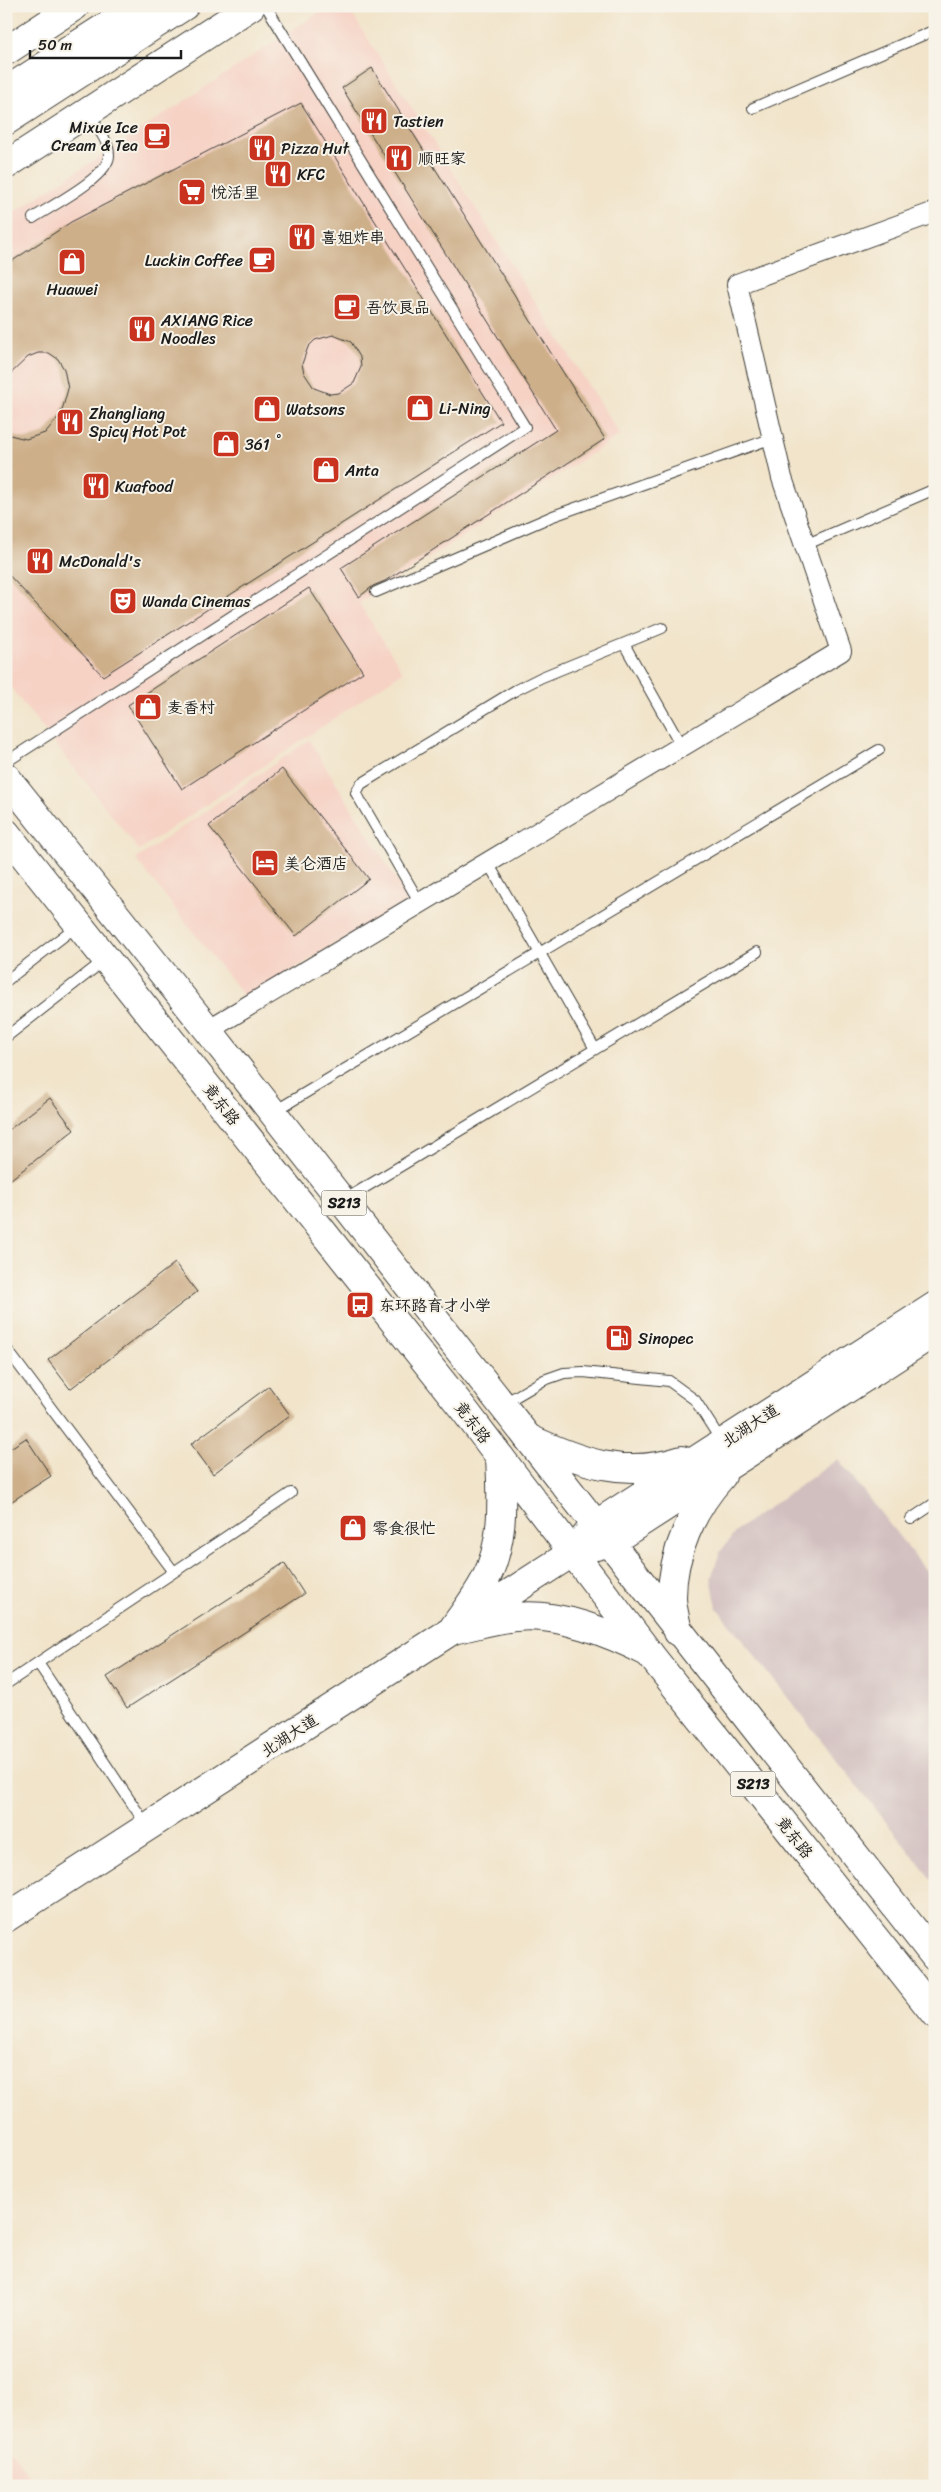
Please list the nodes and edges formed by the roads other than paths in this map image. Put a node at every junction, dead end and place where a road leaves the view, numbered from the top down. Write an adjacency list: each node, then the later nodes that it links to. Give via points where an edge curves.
1 (75, 6): 7 (main road)
2 (138, 6): 8 (main road)
3 (184, 6): 11 (main road)
4 (251, 6): 10 (main road)
5 (266, 6): 23 (lane, via 524,427)
6 (935, 30): 9 (lane)
7 (6, 51)
8 (6, 91)
9 (753, 108)
10 (87, 113): 12 (main road); 14 (lane, via 108,147 108,163 99,175)
11 (6, 121)
12 (6, 165)
13 (935, 212): 15 (street, via 737,284)
14 (33, 218)
15 (773, 438): 17 (street, via 782,478); 18 (lane, via 553,516)
16 (935, 489): 17 (lane)
17 (805, 545): 21 (street, via 841,652)
18 (376, 592)
19 (662, 628): 20 (lane)
20 (624, 644): 21 (lane); 27 (lane, via 516,690 362,784 356,793 364,810)
21 (682, 747): 26 (street)
22 (879, 750): 30 (lane)
23 (6, 762)
24 (6, 777): 33 (main road, 竟东路 / S213)
25 (6, 834): 28 (main road, 竟东路 / S213)
26 (488, 863): 27 (street); 30 (lane)
27 (420, 903): 33 (street)
28 (79, 924): 31 (main road, 竟东路 / S213); 32 (lane)
29 (757, 952): 35 (lane)
30 (540, 953): 35 (lane); 36 (lane)
31 (106, 959): 34 (lane); 44 (main road, 竟东路 / S213)
32 (6, 981)
33 (208, 1030): 36 (main road, 竟东路 / S213)
34 (6, 1037)
35 (595, 1049): 37 (lane)
36 (273, 1113): 37 (main road, 竟东路 / S213)
37 (342, 1201): 41 (main road, 竟东路 / S213)
38 (935, 1306): 43 (main road, 北湖大道)
39 (935, 1332): 43 (main road, 北湖大道)
40 (6, 1348): 50 (lane)
41 (502, 1405): 42 (main road, 竟东路 / S213); 43 (lane, via 544,1380 564,1373 669,1381 695,1400)
42 (528, 1438): 43 (main road, via 581,1459 629,1470 659,1468 689,1458); 48 (main road, 竟东路 / S213)
43 (729, 1452): 48 (main road, 北湖大道); 52 (main road, via 685,1534 674,1573 672,1598)
44 (500, 1457): 49 (main road, 竟东路 / S213); 51 (main road, via 502,1501 495,1556 484,1582)
45 (291, 1493): 50 (lane)
46 (935, 1503): 47 (lane)
47 (911, 1519)
48 (602, 1534): 49 (main road, 北湖大道); 52 (main road, 竟东路 / S213)
49 (572, 1552): 51 (main road, 北湖大道); 53 (main road, 竟东路 / S213)
50 (174, 1572): 54 (lane)
51 (452, 1630): 53 (main road, via 517,1616 544,1618 602,1632); 56 (main road, 北湖大道)
52 (678, 1632): 58 (main road, 竟东路 / S213)
53 (649, 1652): 59 (main road, 竟东路 / S213)
54 (38, 1663): 55 (lane); 56 (lane)
55 (6, 1684)
56 (147, 1827): 57 (main road, 北湖大道)
57 (6, 1918)
58 (935, 1957)
59 (935, 2014)

